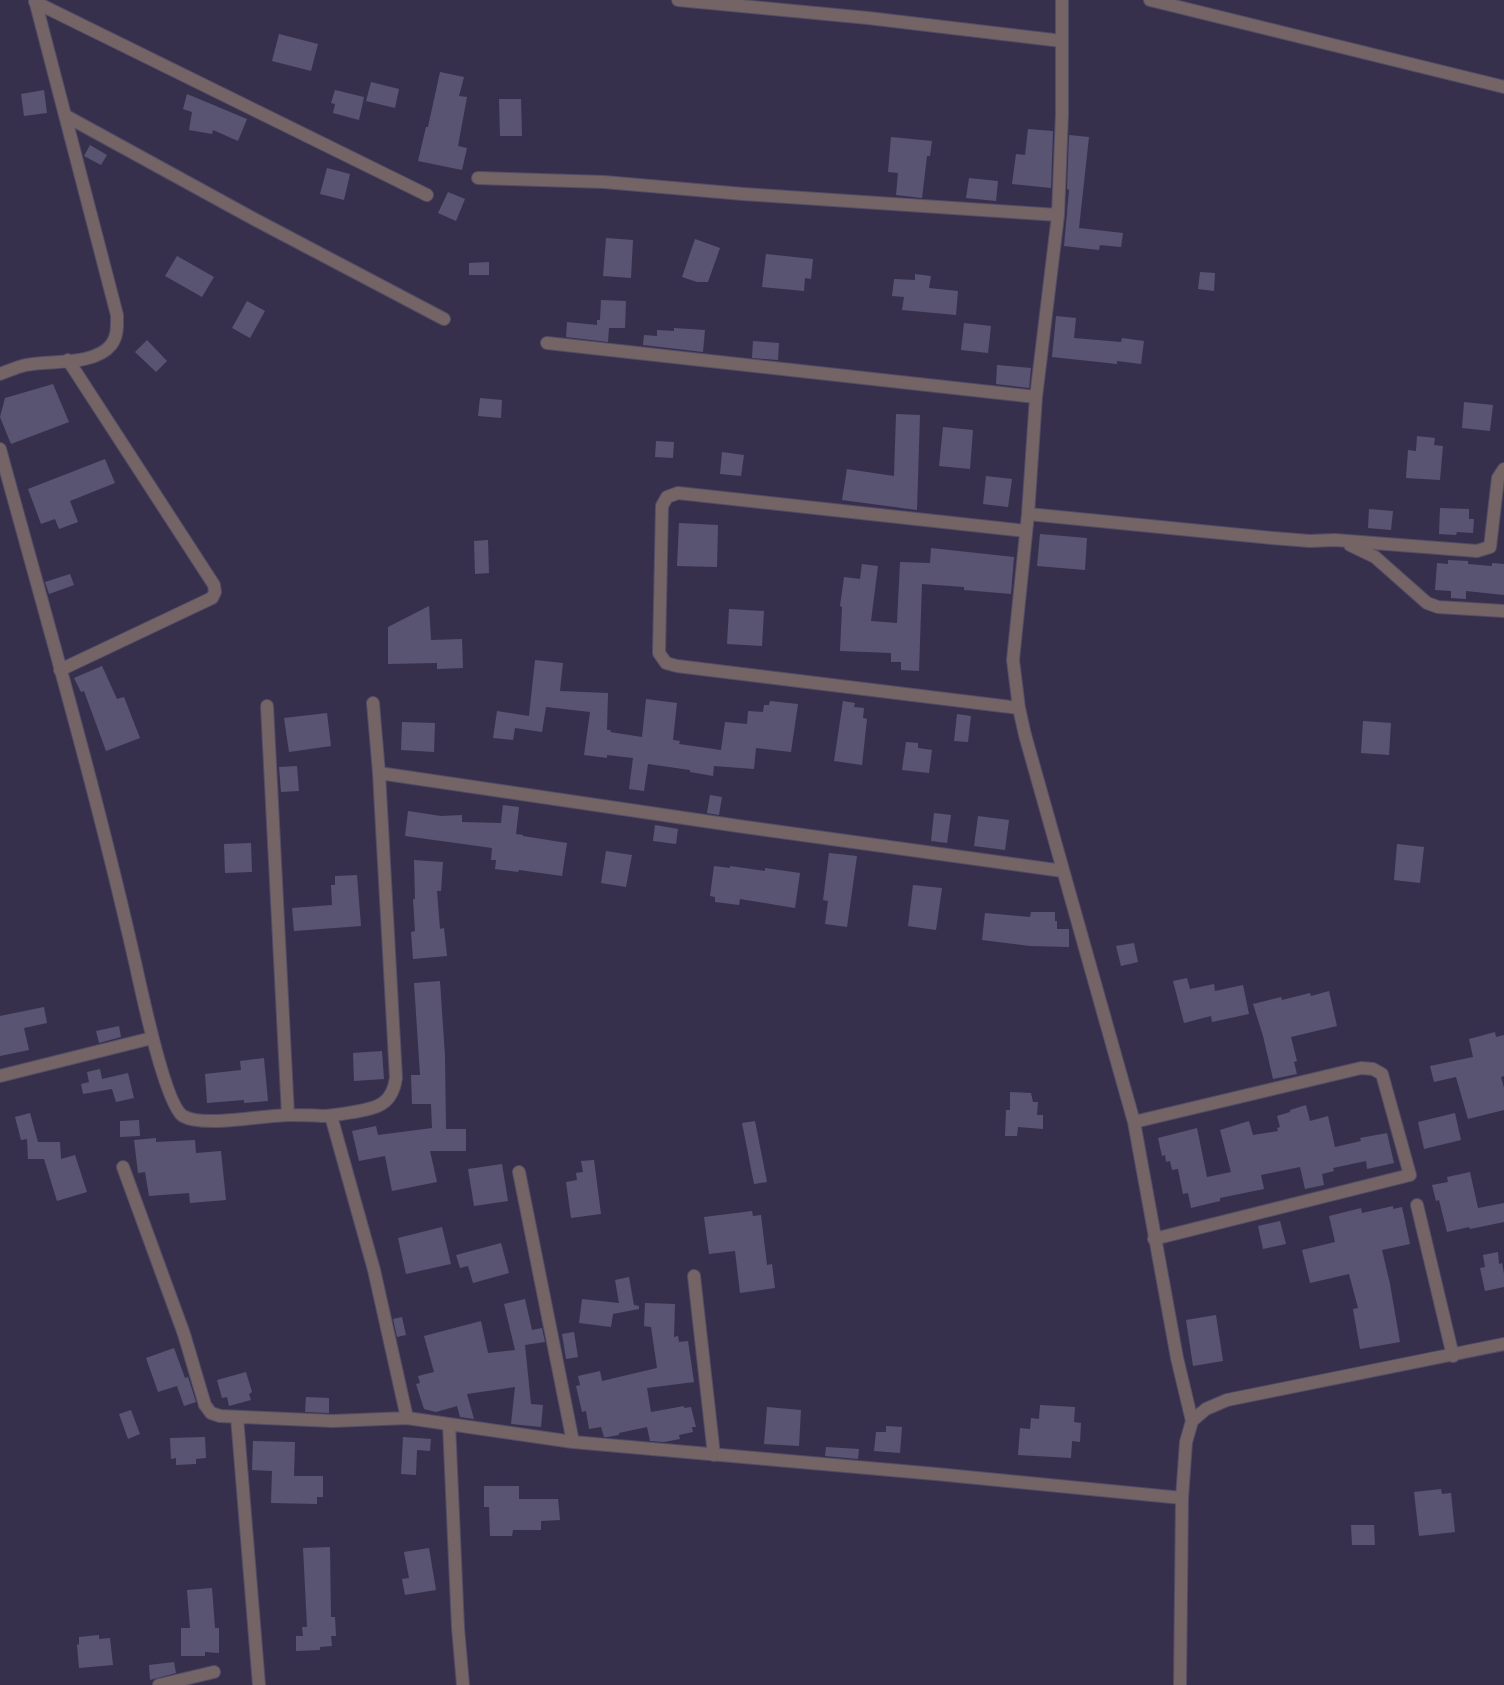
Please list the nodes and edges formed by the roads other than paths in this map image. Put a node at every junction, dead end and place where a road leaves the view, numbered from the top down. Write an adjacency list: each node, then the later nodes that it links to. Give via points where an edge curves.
1 (678, 0): 5 (street)
2 (1062, 0): 5 (street)
3 (1150, 0): 6 (street)
4 (35, 1): 7 (street); 9 (street)
5 (1062, 41): 10 (street)
6 (1504, 87)
7 (66, 116): 11 (street); 13 (street, via 117,315 117,334 103,353 92,358)
8 (478, 178): 10 (street, via 604,182)
9 (427, 195)
10 (1058, 215): 15 (street)
11 (444, 319)
12 (547, 343): 15 (street)
13 (68, 360): 14 (street, via 26,365); 22 (street, via 214,585 215,592 212,598)
14 (0, 374)
15 (1036, 396): 18 (street)
16 (0, 449): 22 (street)
17 (1504, 469): 20 (street, via 1498,478 1490,547 1477,551)
18 (1028, 514): 19 (street); 20 (street, via 1272,538)
19 (1026, 531): 25 (street, via 1013,660); 25 (street, via 678,494 667,497 662,506 659,653 666,663)
20 (1335, 540): 21 (street, via 1375,556 1427,603 1438,607)
21 (1504, 611)
22 (60, 670): 28 (street, via 125,918)
23 (373, 703): 26 (street)
24 (267, 706): 30 (street)
25 (1019, 708): 27 (street)
26 (379, 774): 27 (street); 31 (street, via 396,1078 394,1090 386,1102 374,1109)
27 (1063, 871): 32 (street)
28 (152, 1038): 29 (street); 30 (street, via 174,1106 183,1116 213,1121)
29 (0, 1076)
30 (288, 1115): 31 (street)
31 (331, 1116): 41 (street, via 374,1270)
32 (1134, 1122): 36 (street); 36 (street, via 1361,1068 1373,1069 1382,1074 1410,1175)
33 (123, 1167): 40 (street, via 184,1334 205,1405 220,1416)
34 (518, 1172): 44 (street)
35 (1417, 1205): 39 (street)
36 (1154, 1239): 42 (street)
37 (694, 1276): 45 (street)
38 (1504, 1344): 39 (street)
39 (1453, 1356): 42 (street, via 1227,1400 1206,1409)
40 (237, 1417): 41 (street, via 333,1421); 49 (street)
41 (406, 1418): 43 (street)
42 (1192, 1421): 46 (street, via 1186,1442)
43 (449, 1424): 44 (street); 50 (street)
44 (573, 1442): 45 (street)
45 (714, 1455): 46 (street)
46 (1182, 1498): 51 (street)
47 (214, 1672): 48 (street)
48 (159, 1685)
49 (259, 1685)
50 (463, 1685)
51 (1180, 1685)

